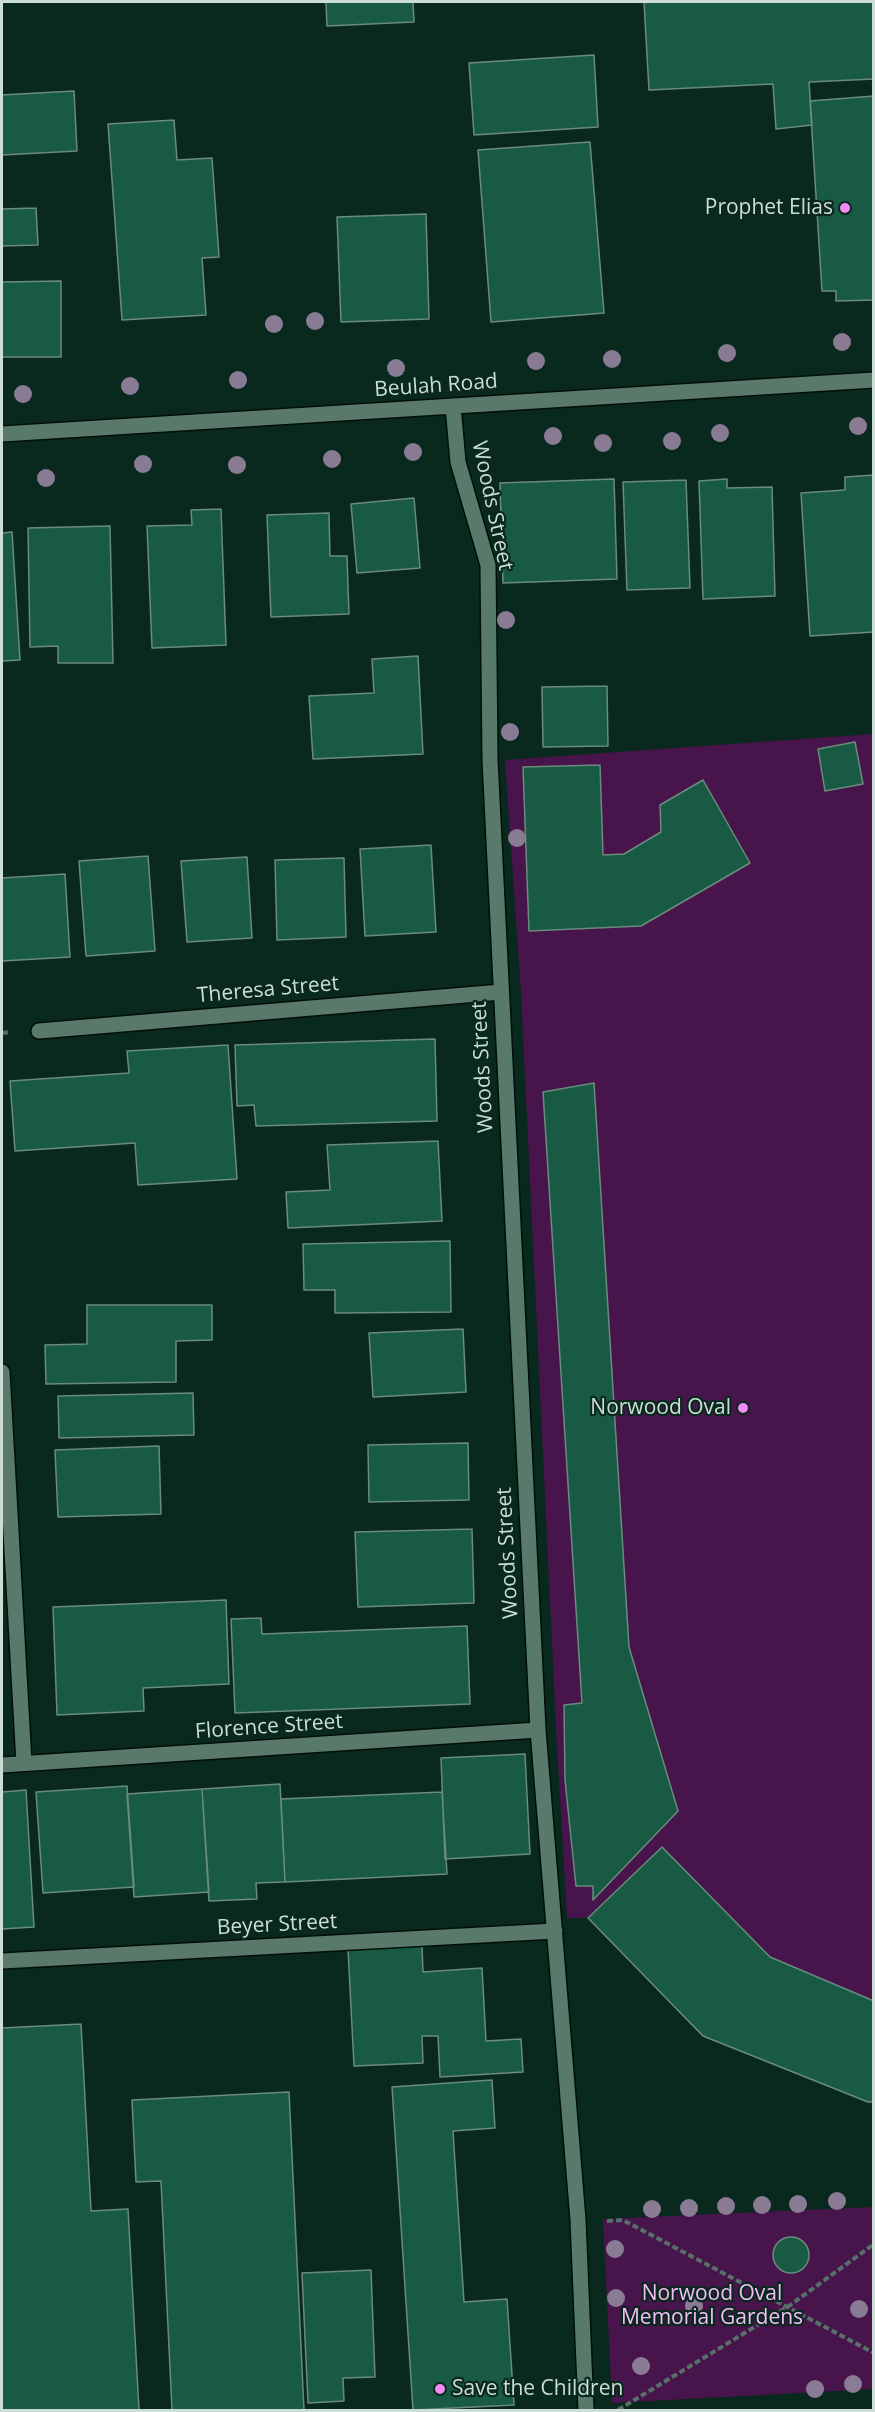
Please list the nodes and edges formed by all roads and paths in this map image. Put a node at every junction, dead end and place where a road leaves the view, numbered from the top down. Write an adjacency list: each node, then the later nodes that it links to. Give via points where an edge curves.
1 (873, 380): 2 (street, Beulah Road)
2 (453, 406): 3 (street, Beulah Road); 4 (street, Woods Street, via 458,462 488,565 489,760)
3 (2, 434)
4 (501, 992): 5 (street, Theresa Street); 7 (street, Woods Street)
5 (39, 1031)
6 (2, 1371): 8 (street)
7 (538, 1730): 8 (street, Florence Street); 10 (street, Woods Street)
8 (24, 1763): 9 (street, Florence Street)
9 (2, 1765)
10 (555, 1931): 11 (street, Beyer Street); 16 (street, Woods Street, via 578,2220)
11 (2, 1961)
12 (603, 2221): 14 (path, via 623,2220)
13 (873, 2244): 14 (path)
14 (789, 2306): 15 (path); 17 (path)
15 (873, 2353)
16 (586, 2410)
17 (618, 2410)

